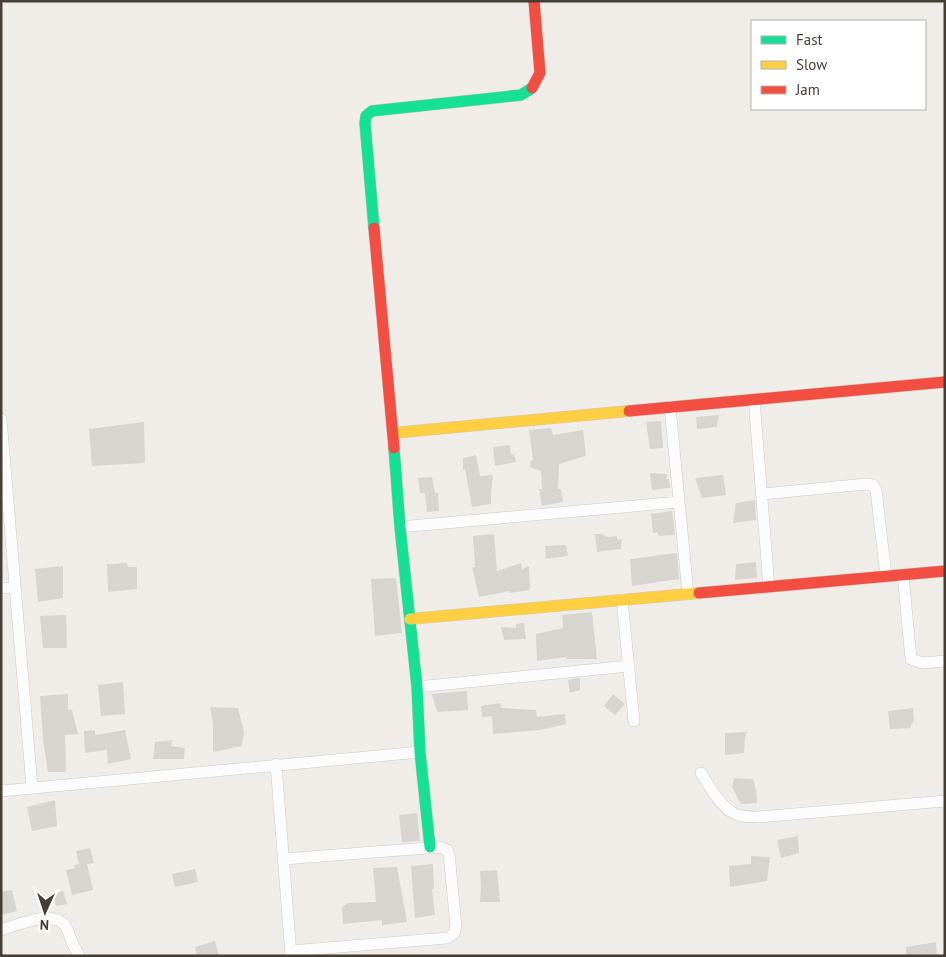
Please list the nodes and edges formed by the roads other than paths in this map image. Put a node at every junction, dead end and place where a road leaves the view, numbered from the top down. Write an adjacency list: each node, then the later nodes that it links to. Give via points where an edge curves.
1 (534, 1): 6 (street, via 540,73 534,88 521,95 372,111 366,116)
2 (945, 382): 3 (street)
3 (754, 399): 4 (street); 7 (street)
4 (670, 407): 6 (street); 8 (street)
5 (2, 426): 15 (street)
6 (393, 433): 9 (street)
7 (762, 494): 12 (street, via 873,485); 13 (street)
8 (679, 502): 9 (street); 16 (street)
9 (400, 527): 18 (street)
10 (945, 571): 11 (street)
11 (903, 575): 12 (street); 19 (street, via 911,659 923,663)
12 (886, 576): 13 (street)
13 (769, 587): 16 (street)
14 (1, 588): 15 (street)
15 (15, 588): 26 (street)
16 (688, 594): 17 (street)
17 (622, 600): 18 (street); 20 (street)
18 (410, 619): 21 (street)
19 (945, 661)
20 (629, 666): 21 (street); 22 (street)
21 (417, 687): 23 (street)
22 (634, 721)
23 (420, 752): 24 (street); 29 (street)
24 (276, 764): 26 (street); 30 (street)
25 (701, 773): 28 (street, via 727,809 738,816)
26 (32, 787): 27 (street)
27 (1, 791)
28 (945, 802)
29 (430, 847): 30 (street); 32 (street, via 440,847 449,854 454,934 447,938)
30 (283, 860): 32 (street)
31 (1, 930): 33 (street, via 39,919 56,918 67,928)
32 (291, 953)
33 (80, 956)

